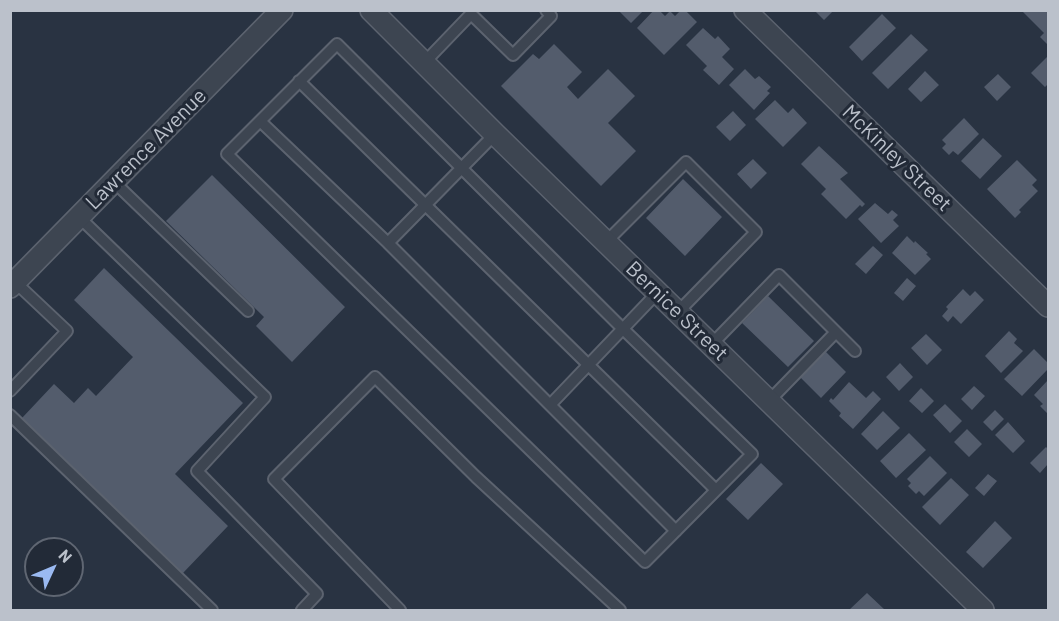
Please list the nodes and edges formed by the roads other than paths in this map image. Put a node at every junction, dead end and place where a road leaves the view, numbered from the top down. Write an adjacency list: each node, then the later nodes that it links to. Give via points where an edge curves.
1 (282, 10): 11 (street, Lawrence Avenue)
2 (371, 10): 6 (street, Bernice Street)
3 (546, 10): 5 (lane, via 551,15 513,55)
4 (745, 10): 18 (street, McKinley Street)
5 (470, 12): 6 (lane)
6 (424, 63): 9 (street, Bernice Street)
7 (300, 81): 8 (lane); 10 (lane, via 337,44); 12 (lane)
8 (260, 120): 15 (lane); 31 (lane, via 227,154 645,562)
9 (495, 134): 10 (lane); 14 (street, Bernice Street)
10 (461, 168): 12 (lane); 21 (lane)
11 (114, 182): 13 (street, Lawrence Avenue); 19 (lane)
12 (425, 205): 15 (lane); 25 (lane)
13 (79, 217): 16 (street, Lawrence Avenue); 33 (lane, via 265,397 197,471 317,594)
14 (606, 242): 17 (street, Bernice Street); 20 (lane, via 686,162 756,232)
15 (388, 243): 28 (lane)
16 (13, 284): 26 (lane, via 67,331)
17 (658, 292): 20 (street, Bernice Street); 21 (lane)
18 (1048, 306)
19 (248, 311)
20 (678, 312): 23 (street, Bernice Street)
21 (623, 329): 25 (lane); 30 (lane, via 752,454)
22 (836, 332): 23 (lane, via 779,275); 24 (lane); 27 (lane)
23 (711, 345): 27 (street, Bernice Street)
24 (855, 351)
25 (589, 365): 28 (lane); 30 (lane)
26 (10, 392)
27 (769, 401): 36 (street, Bernice Street)
28 (550, 405): 31 (lane)
29 (10, 415): 32 (lane)
30 (716, 490): 31 (lane)
31 (676, 531)
32 (212, 610)
33 (302, 610)
34 (400, 610): 35 (lane, via 274,479 375,377)
35 (620, 610)
36 (983, 610)

